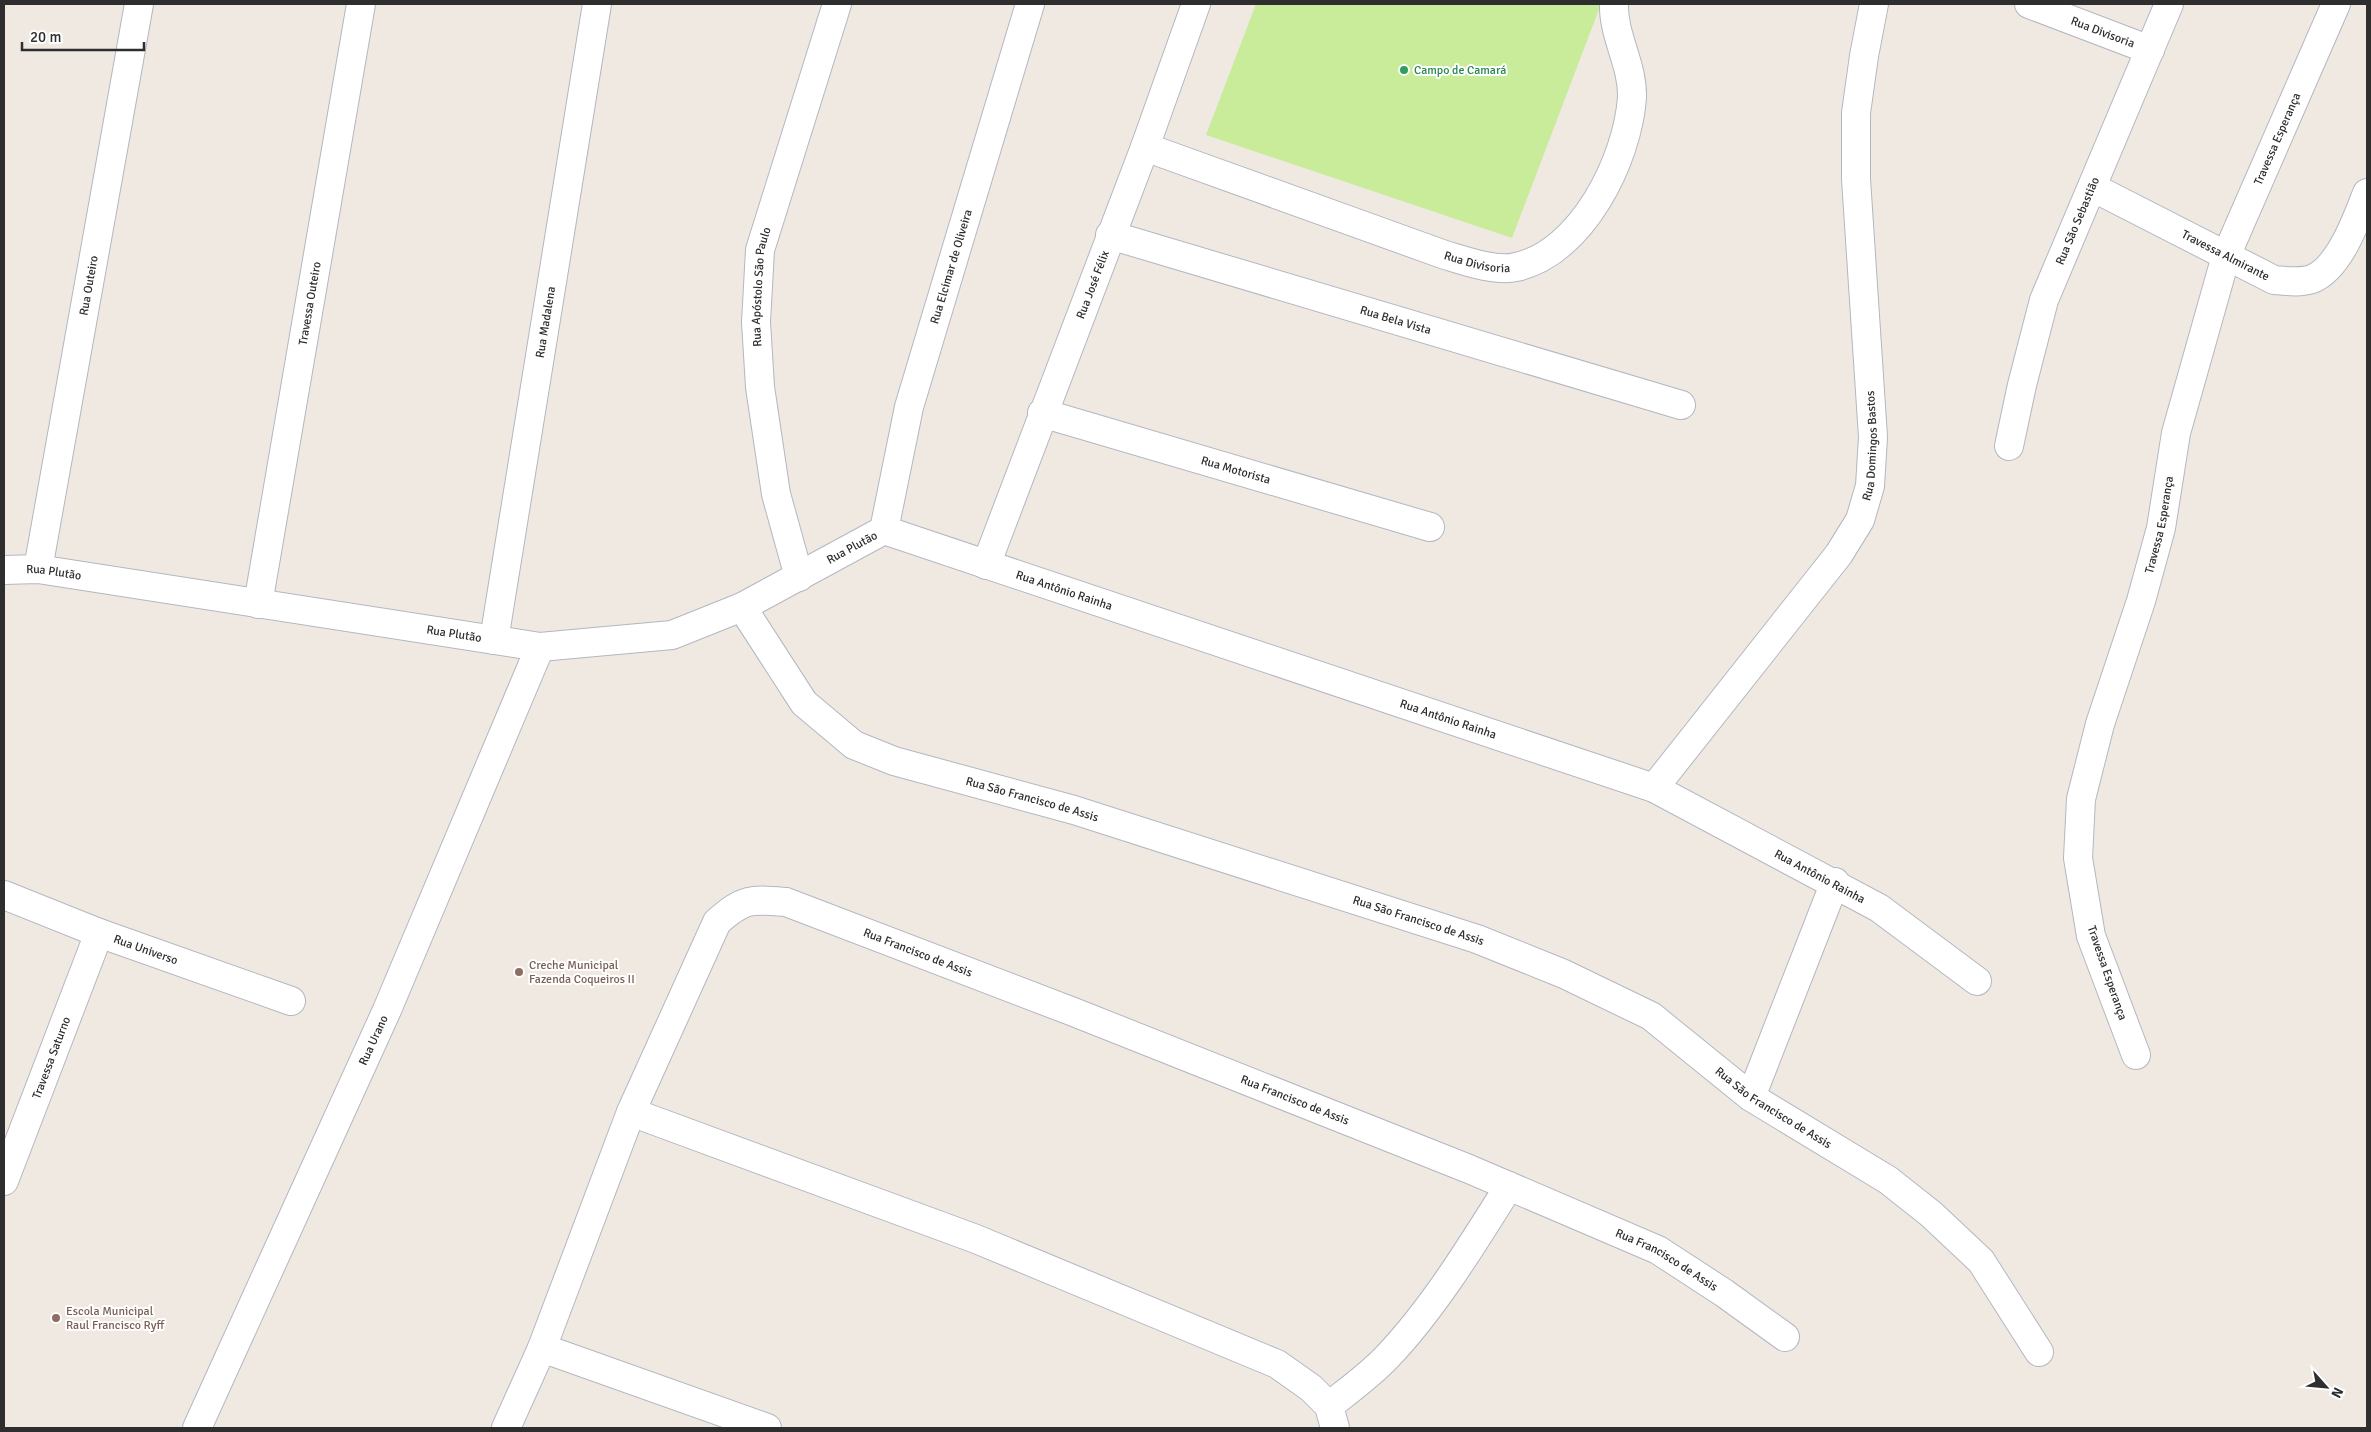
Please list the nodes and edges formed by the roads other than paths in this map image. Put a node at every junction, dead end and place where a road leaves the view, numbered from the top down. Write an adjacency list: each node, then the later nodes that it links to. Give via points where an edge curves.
1 (139, 4): 24 (street, Rua Outeiro)
2 (361, 4): 27 (street, Travessa Outeiro)
3 (597, 4): 29 (street, Rua Madalena)
4 (836, 4): 26 (street, Rua Apóstolo São Paulo, via 760,250 756,322 760,387 776,494)
5 (1030, 4): 22 (street, Rua Elcimar de Oliveira, via 909,407)
6 (1196, 4): 13 (street, Rua José Félix)
7 (1614, 4): 13 (street, Rua Divisoria, via 1629,68 1632,97 1614,168 1595,205 1572,234 1545,256 1516,268 1484,266 1445,255)
8 (1874, 4): 31 (street, Rua Domingos Bastos, via 1856,114 1856,179 1873,438 1870,486 1860,520 1838,554)
9 (2029, 4): 12 (street, Rua Divisoria)
10 (2169, 4): 12 (street, Rua São Sebastião)
11 (2336, 4): 17 (street, Travessa Esperança)
12 (2150, 50): 14 (street, Rua São Sebastião)
13 (1145, 147): 16 (street, Rua José Félix)
14 (2092, 187): 17 (street, Travessa Almirante); 20 (street, Rua São Sebastião, via 2044,300)
15 (2367, 193): 17 (street, Travessa Almirante, via 2334,262 2313,278 2293,282 2274,280)
16 (1110, 235): 18 (street, Rua Bela Vista); 19 (street, Rua José Félix)
17 (2226, 256): 37 (street, Travessa Esperança, via 2176,433 2161,528 2141,601 2100,724 2081,799 2078,858 2091,936)
18 (1681, 404)
19 (1042, 413): 21 (street, Rua Motorista); 23 (street, Rua José Félix)
20 (2009, 446)
21 (1430, 527)
22 (884, 530): 23 (street, Rua Antônio Rainha); 26 (street, Rua Plutão)
23 (986, 565): 31 (street, Rua Antônio Rainha)
24 (38, 569): 25 (street, Rua Plutão); 27 (street, Rua Plutão)
25 (4, 570)
26 (799, 577): 28 (street, Rua Plutão)
27 (258, 604): 29 (street, Rua Plutão)
28 (742, 606): 30 (street, Rua Plutão, via 672,635); 38 (street, Rua São Francisco de Assis, via 804,703 854,745 894,761 1074,810 1477,939 1564,974 1650,1016)
29 (494, 640): 30 (street, Rua Plutão)
30 (540, 647): 46 (street, Rua Urano, via 387,1010)
31 (1654, 788): 32 (street, Rua Antônio Rainha)
32 (1835, 882): 35 (street, Rua Antônio Rainha, via 1879,908); 38 (street)
33 (4, 895): 34 (street, Rua Universo)
34 (99, 933): 36 (street, Rua Universo); 40 (street, Travessa Saturno)
35 (1977, 981)
36 (291, 1001)
37 (2136, 1054)
38 (1751, 1097): 44 (street, Rua São Francisco de Assis, via 1888,1180 1931,1214 1981,1261)
39 (631, 1112): 41 (street, Rua Francisco de Assis, via 717,922 735,906 755,900 786,902 1080,1014); 43 (street, Rua Francisco de Assis); 45 (street, via 976,1239 1278,1364 1311,1388)
40 (4, 1181)
41 (1509, 1186): 42 (street, Rua Francisco de Assis, via 1658,1250); 45 (street, via 1430,1304)
42 (1785, 1337)
43 (542, 1348): 47 (street, Rua Francisco de Assis); 48 (street)
44 (2039, 1352)
45 (1332, 1417)
46 (197, 1428)
47 (506, 1428)
48 (766, 1428)

